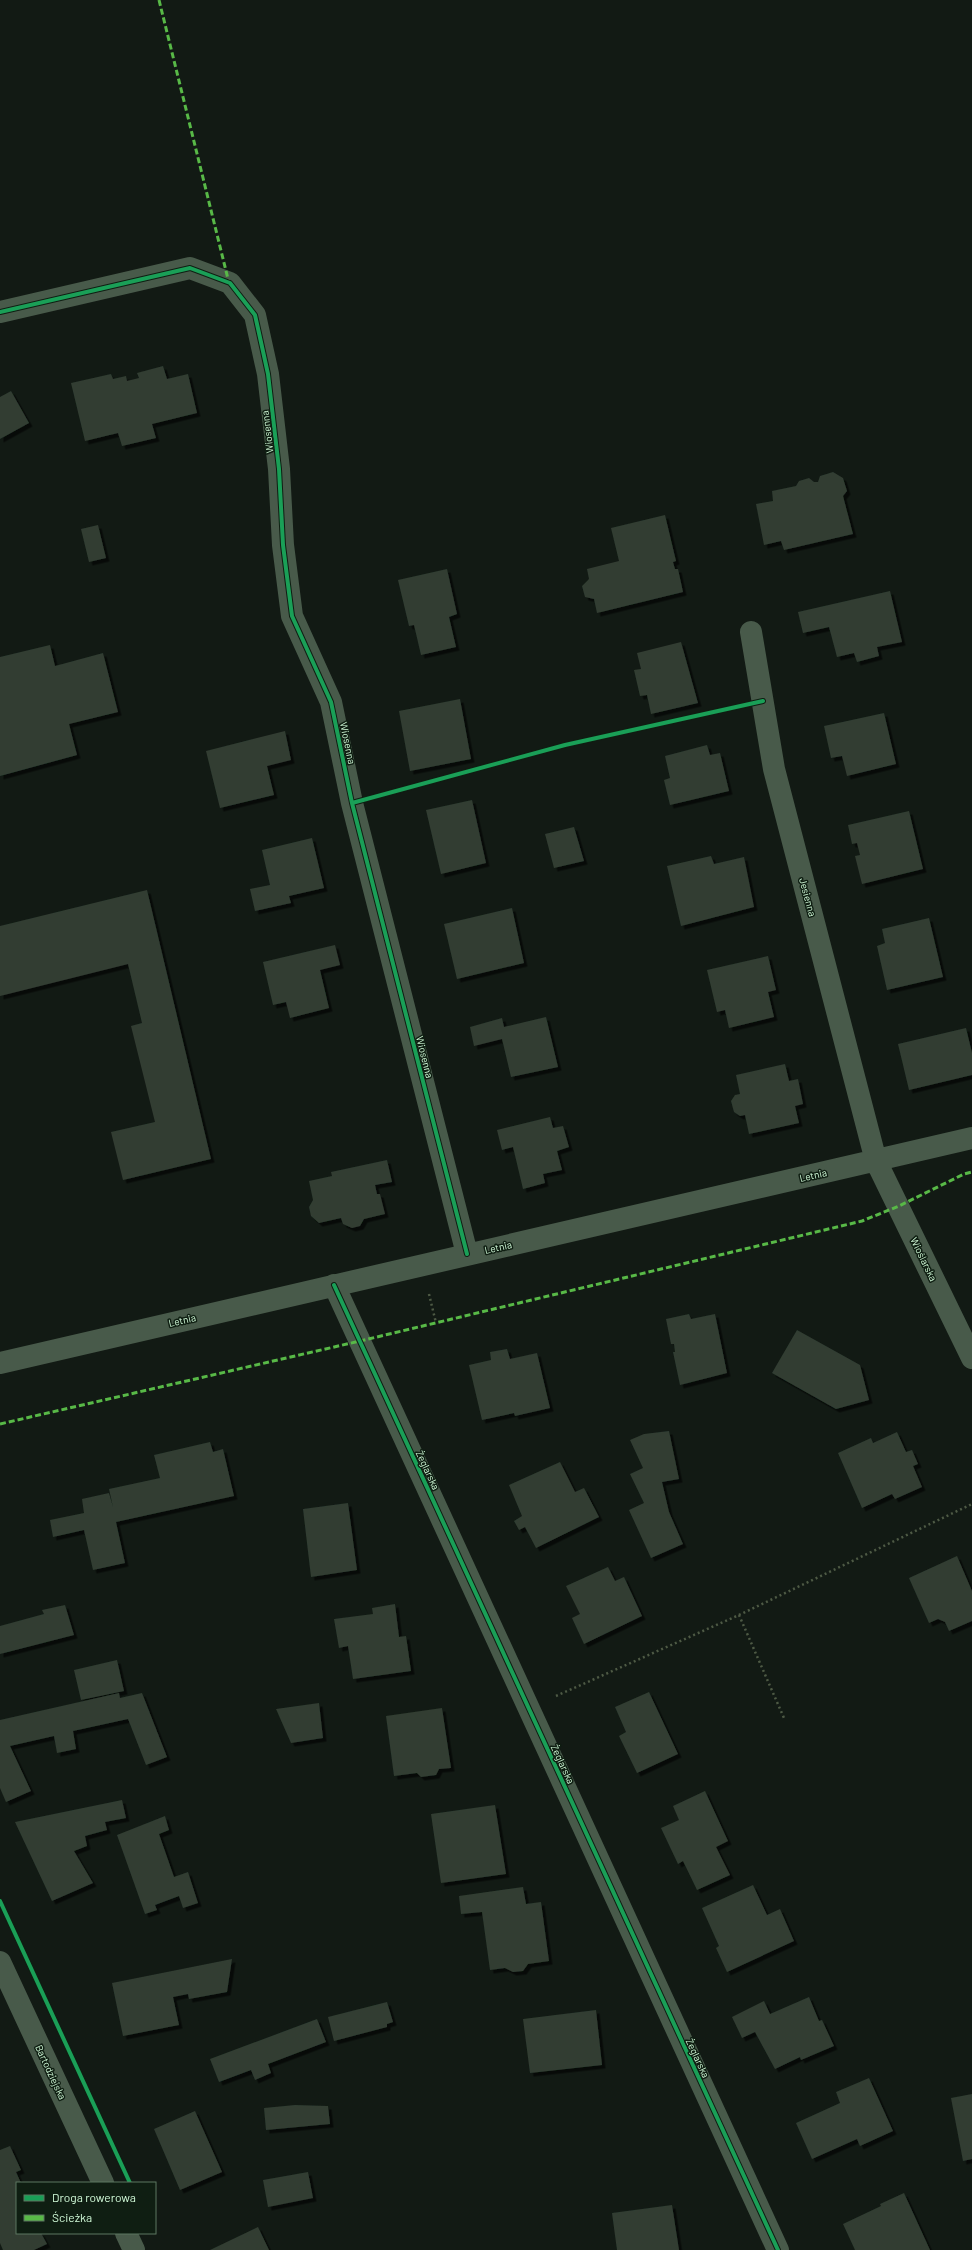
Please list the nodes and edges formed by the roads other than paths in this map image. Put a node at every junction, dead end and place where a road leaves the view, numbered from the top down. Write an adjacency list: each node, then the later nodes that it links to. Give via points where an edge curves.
1 (0, 312): 5 (street, Wiosenna, via 190,268 230,283 255,316 268,374 292,616 331,702 352,803)
2 (751, 632): 4 (street, Jesienna, via 774,769)
3 (972, 1138): 4 (street, Letnia)
4 (876, 1161): 5 (street, Letnia); 7 (street, Wioślarska)
5 (467, 1254): 6 (street, Letnia)
6 (334, 1285): 8 (street, Letnia); 13 (street, Żeglarska)
7 (972, 1358)
8 (0, 1363)
9 (0, 1962): 10 (street, Bartodziejska)
10 (103, 2182)
11 (126, 2234): 12 (street)
12 (134, 2250)
13 (778, 2250)

